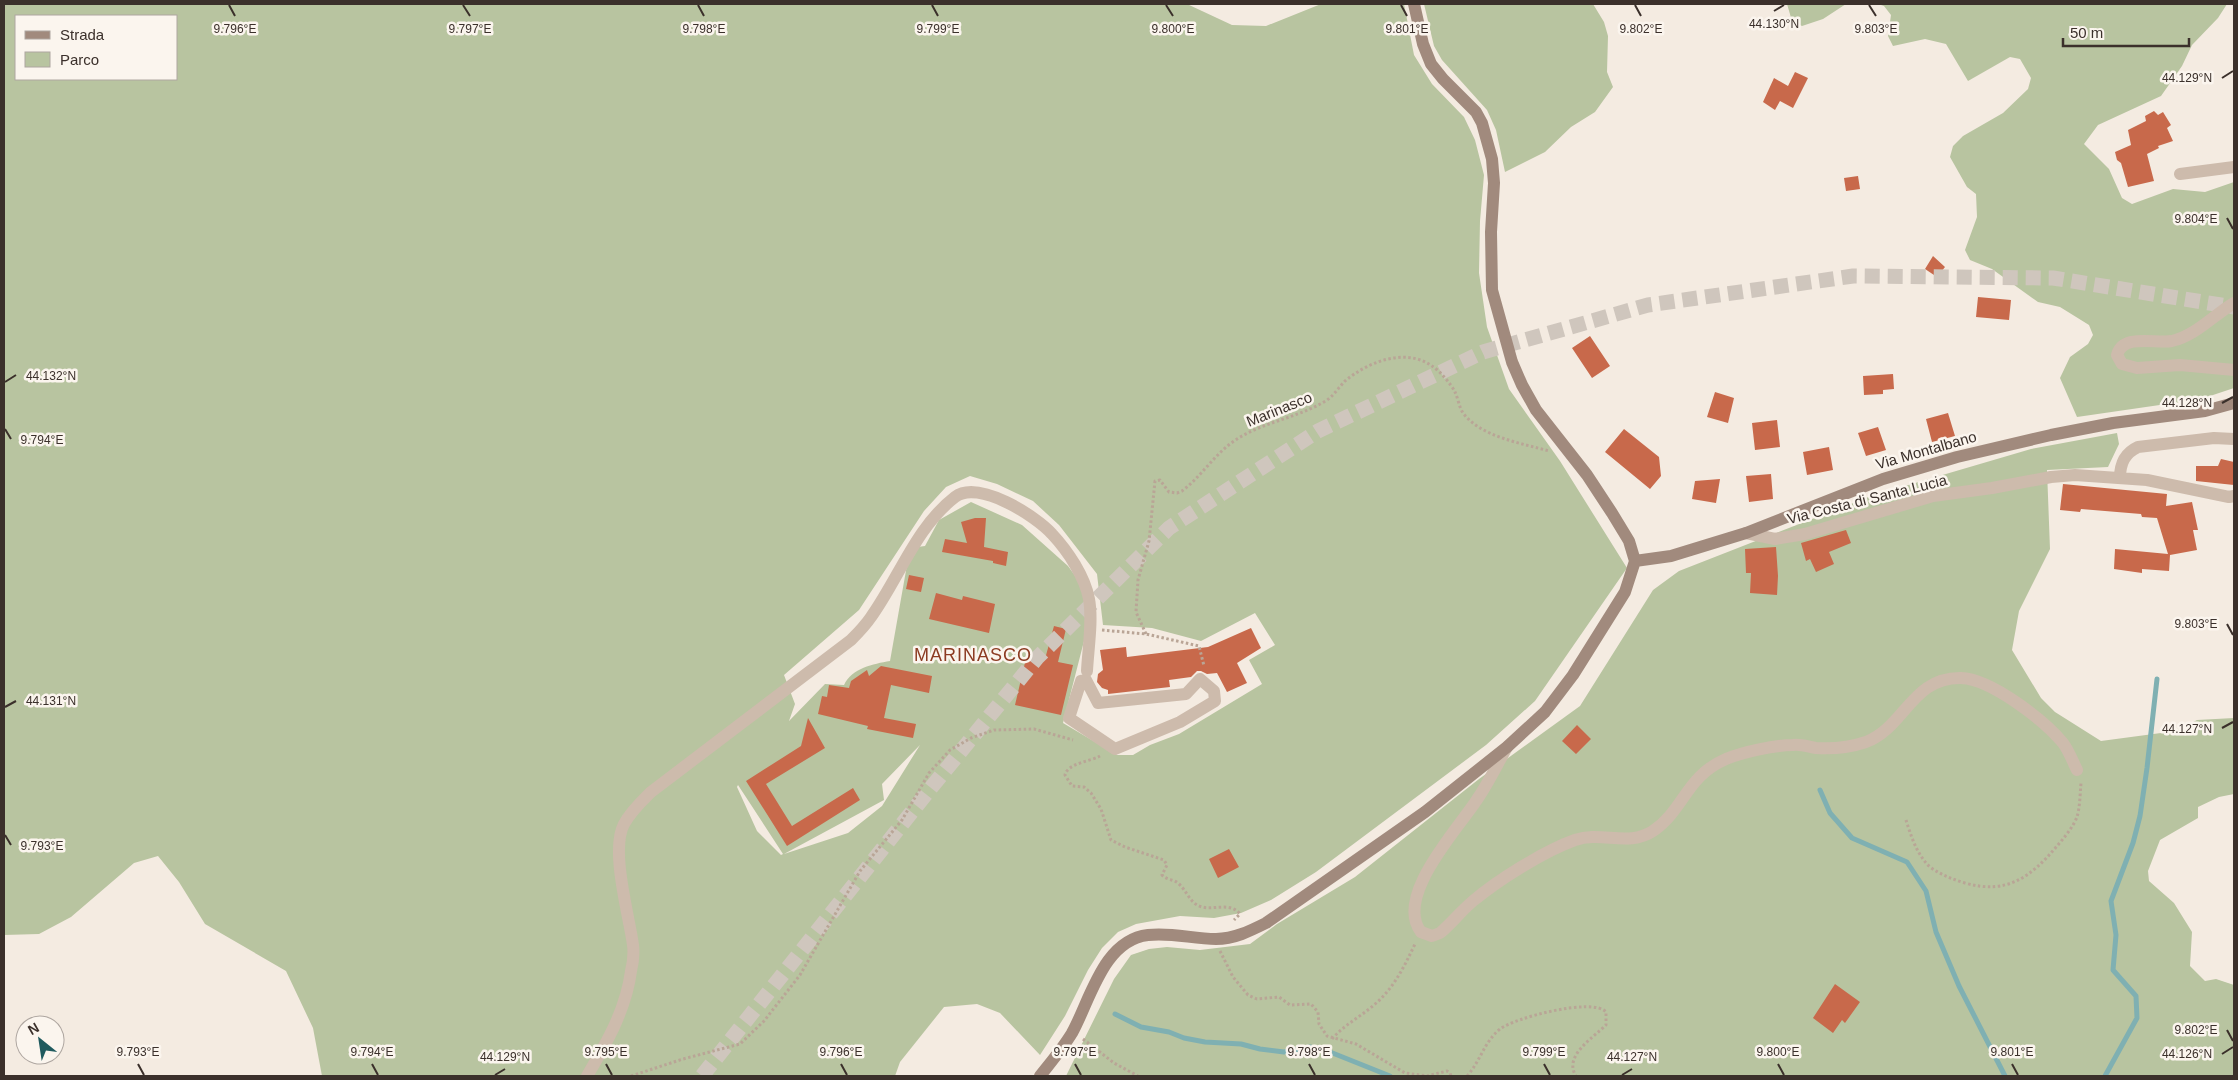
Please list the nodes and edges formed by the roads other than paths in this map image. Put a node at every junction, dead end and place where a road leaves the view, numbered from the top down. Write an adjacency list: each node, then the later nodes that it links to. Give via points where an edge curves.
1 (1414, 4): 11 (street, via 1431,64 1476,112 1492,159 1492,290 1512,362 1536,410 1612,513 1629,541)
2 (2234, 167): 3 (street)
3 (2180, 174)
4 (2234, 303): 5 (street, via 2186,336 2157,343 2131,342 2123,345 2117,355 2124,366 2137,368 2180,365)
5 (2234, 370)
6 (2234, 403): 10 (street, Via Montalbano, via 2205,411 2051,435 1924,465)
7 (2234, 439): 8 (street, via 2214,438 2138,447 2123,458)
8 (2120, 478): 9 (street, Via Costa di Santa Lucia); 10 (street, Via Costa di Santa Lucia, via 2051,477 1933,496 1805,534 1775,539)
9 (2234, 496)
10 (1746, 533): 11 (street, Via Montalbano, via 1671,556)
11 (1635, 561): 14 (street, via 1625,592 1573,675 1545,712)
12 (1087, 671): 16 (street, via 1090,601 1083,579 1052,534 1005,502 973,491 957,495 941,510 908,556 871,618 851,640 651,792 623,826 620,848 633,947 631,973 610,1038)
13 (1200, 679): 13 (street, via 1186,694 1098,703 1086,680 1081,681 1069,718 1115,749 1180,722 1215,701 1214,692)
14 (1507, 747): 15 (street, via 1478,799 1431,864 1413,905 1415,922 1421,932 1432,936 1436,934 1496,885 1531,862 1575,840 1594,836 1625,839 1652,832 1670,816 1692,783 1726,759 1795,744 1834,748 1866,742 1891,724 1930,684 1940,680 1964,678 2012,700 2031,713 2063,744); 17 (street, via 1425,812 1266,923 1238,936 1217,939 1146,935 1128,942 1116,951 1104,969 1072,1033)
15 (2077, 770)
16 (587, 1076)
17 (1040, 1076)

